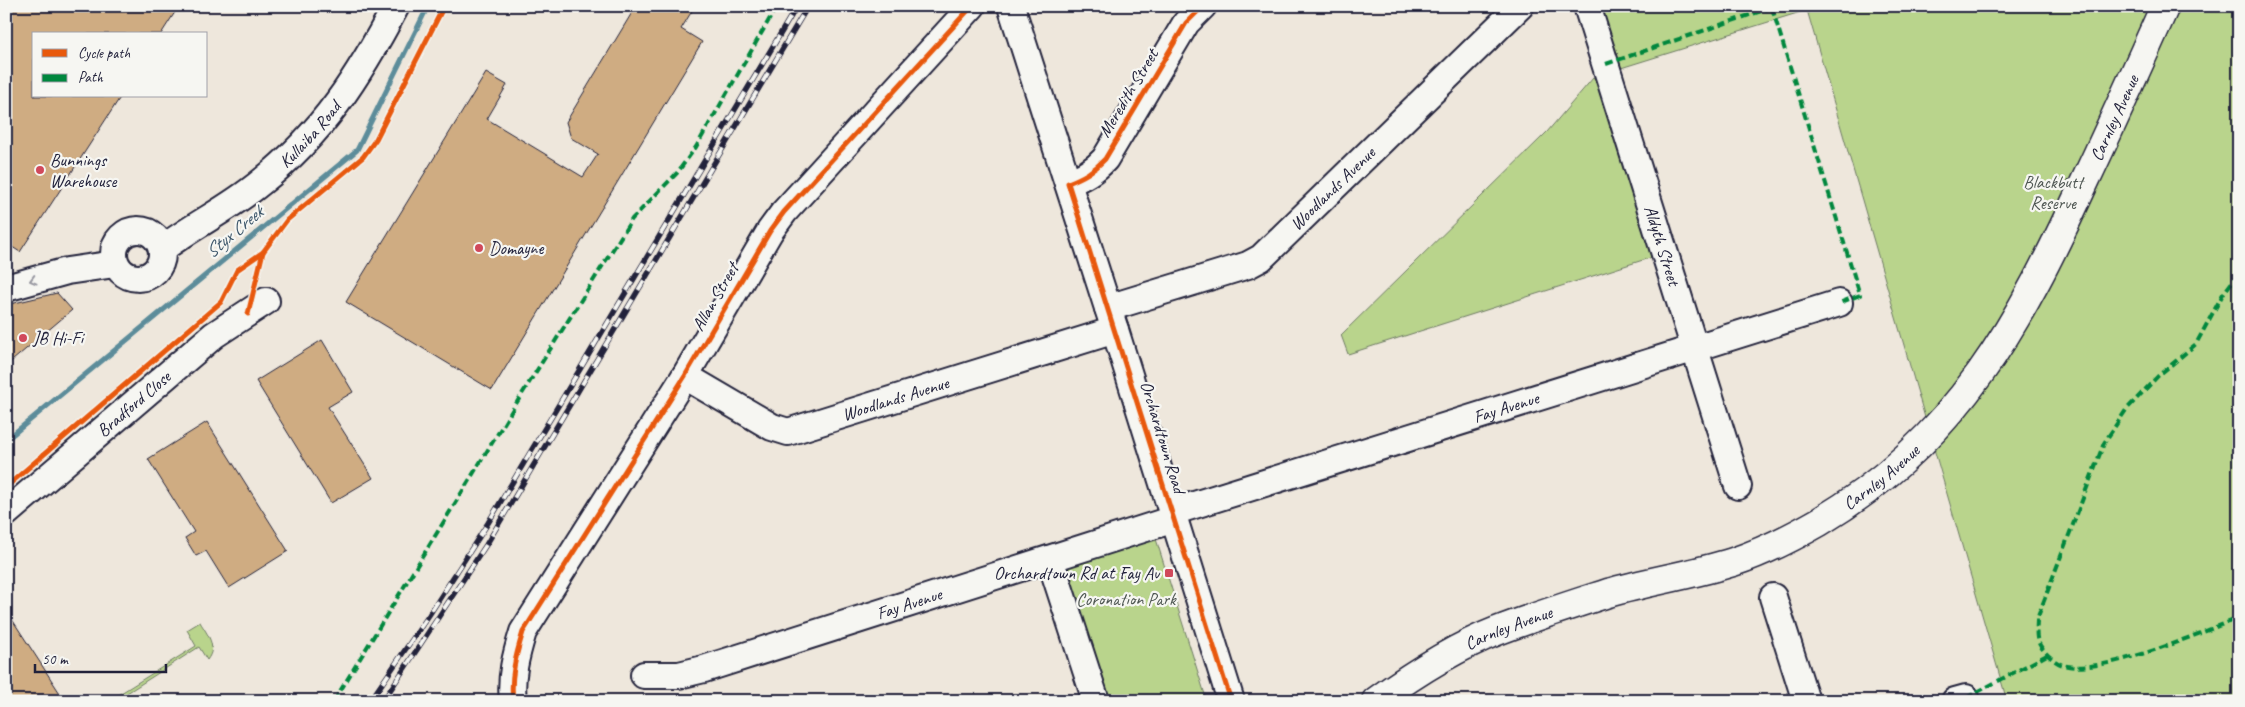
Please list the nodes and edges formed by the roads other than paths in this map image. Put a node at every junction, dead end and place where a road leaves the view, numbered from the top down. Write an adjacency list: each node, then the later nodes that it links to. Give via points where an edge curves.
1 (396, 6): 9 (street, Kullaiba Road, via 353,83 293,154 260,184 223,210 188,230)
2 (972, 6): 17 (street, Allan Street, via 777,221)
3 (1011, 6): 8 (street, Orchardtown Road)
4 (1203, 6): 8 (street, Meredith Street, via 1186,23 1105,159 1096,169)
5 (1520, 6): 15 (street, Woodlands Avenue, via 1261,258)
6 (1587, 6): 16 (street, Aldyth Street)
7 (2165, 6): 27 (main road, Carnley Avenue, via 2076,202 2025,304 1971,387 1908,456 1876,484 1783,543 1733,562 1610,593 1495,632 1414,674)
8 (1068, 183): 15 (street, Orchardtown Road)
9 (156, 241): 10 (street, Kullaiba Road, via 134,230 128,232 120,236); 10 (street, via 161,259 156,270 144,277 130,277 120,271)
10 (114, 256): 11 (street, via 70,254); 12 (street, one-way to 12)
11 (6, 269)
12 (6, 288)
13 (266, 302): 19 (street, Bradford Close, via 214,335)
14 (1839, 303): 16 (street, Fay Avenue)
15 (1112, 319): 17 (street, Woodlands Avenue, via 788,432 772,427); 20 (street, Orchardtown Road)
16 (1695, 348): 18 (street, Aldyth Street); 20 (street, Fay Avenue)
17 (685, 376): 24 (street, Allan Street, via 523,632 513,665)
18 (1738, 486)
19 (6, 513)
20 (1173, 516): 21 (street, Fay Avenue); 26 (street, Orchardtown Road)
21 (1050, 559): 23 (street, Fay Avenue, via 704,669 679,675); 25 (street)
22 (1773, 597): 28 (street)
23 (644, 675)
24 (513, 701)
25 (1096, 701)
26 (1231, 701)
27 (1376, 701)
28 (1806, 701)

